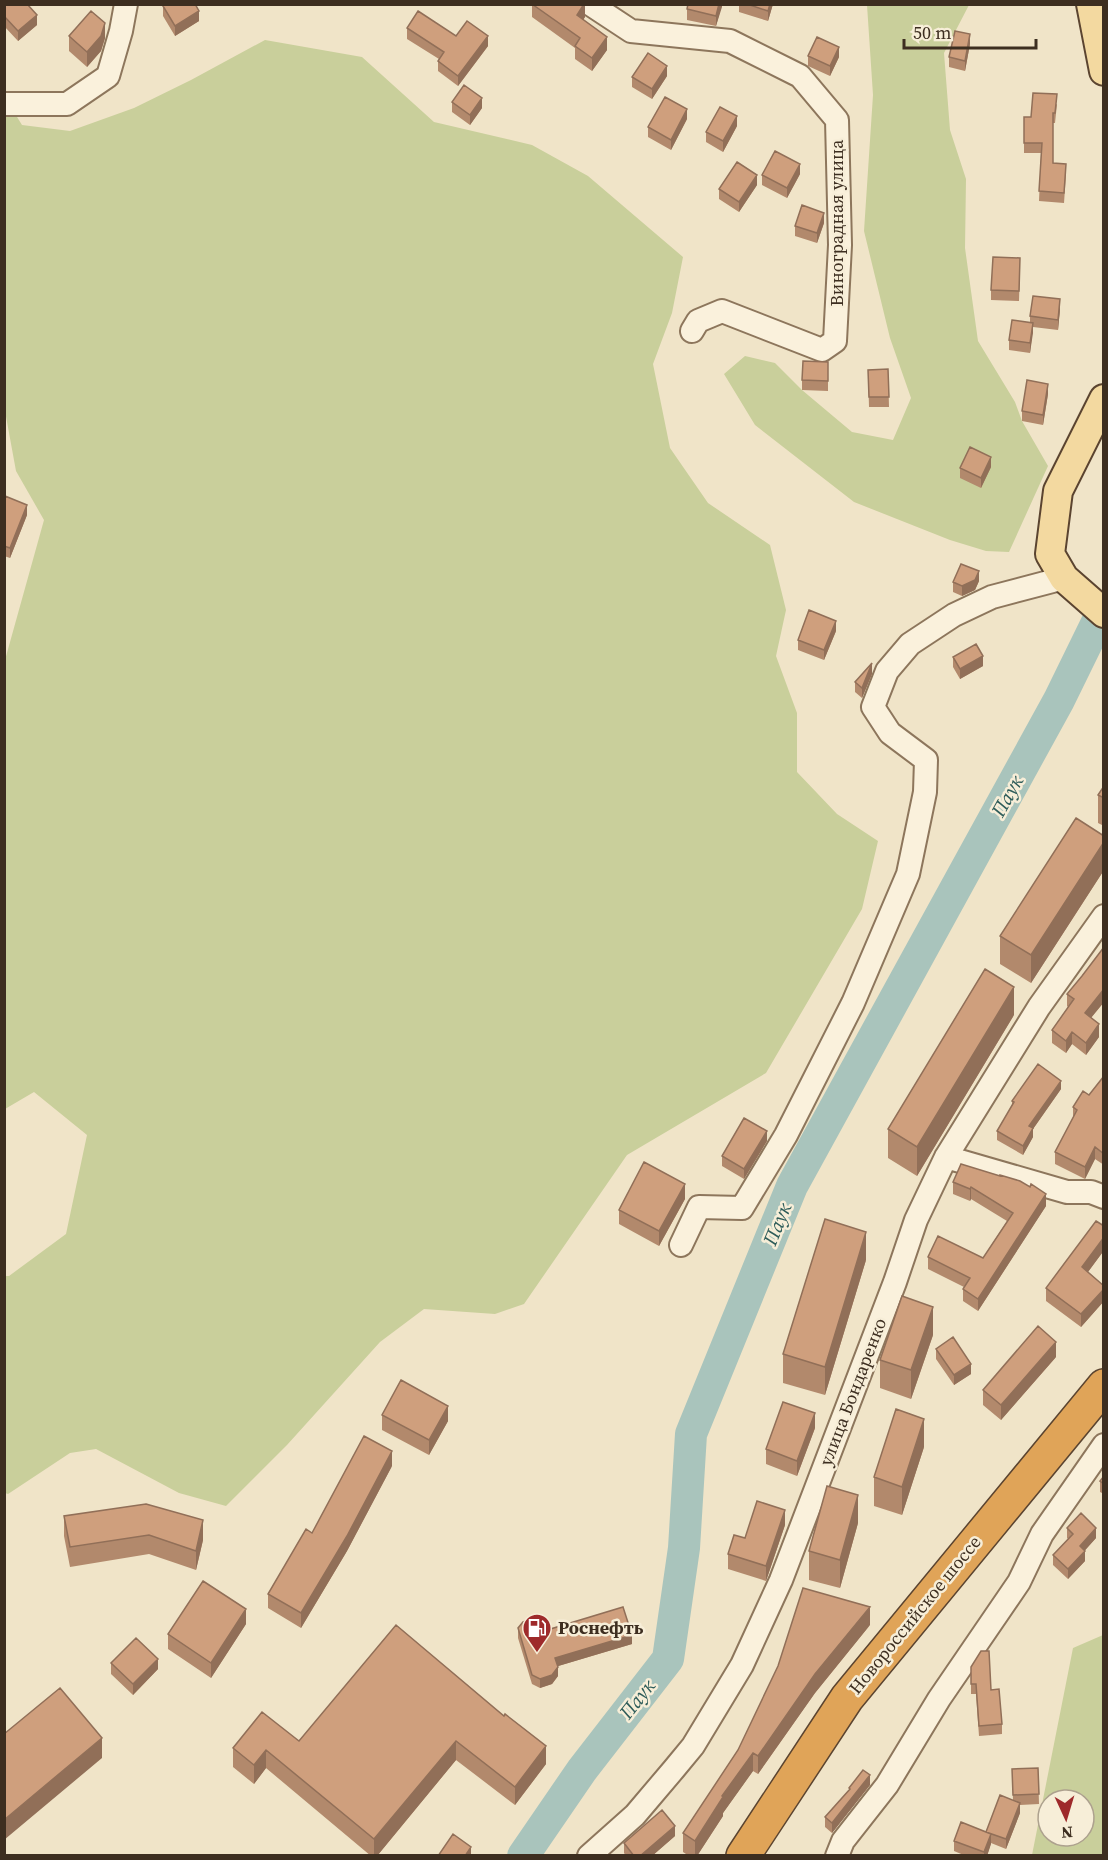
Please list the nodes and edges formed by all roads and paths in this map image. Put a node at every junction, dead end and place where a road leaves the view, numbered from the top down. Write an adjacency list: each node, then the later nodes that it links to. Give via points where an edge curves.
1 (126, 4): 5 (street, via 108,76 67,104)
2 (590, 4): 6 (street, Виноградная улица, via 630,31 730,41 800,76 837,120 840,245 835,341 822,350 722,311 698,321)
3 (1091, 4): 4 (main road)
4 (1104, 71)
5 (4, 104)
6 (692, 332)
7 (1104, 399): 8 (main road, via 1058,491 1050,554)
8 (1064, 578): 9 (main road); 13 (street, via 992,597 954,615 910,644 887,671 873,707 890,733 926,760 925,792 908,874 853,1003 786,1135 742,1208 699,1207)
9 (1104, 613)
10 (1104, 916): 11 (street, улица Бондаренко, via 1039,1007)
11 (946, 1157): 12 (street, via 1067,1192 1091,1192); 16 (street, улица Бондаренко, via 916,1220 781,1580 742,1665 688,1752 635,1815)
12 (1104, 1197)
13 (681, 1245)
14 (1104, 1386): 17 (highway, Новороссийское шоссе, via 847,1698)
15 (1104, 1445): 18 (street, via 1042,1534 1019,1582 939,1699 887,1785 843,1840)
16 (589, 1856)
17 (743, 1856)
18 (837, 1856)

